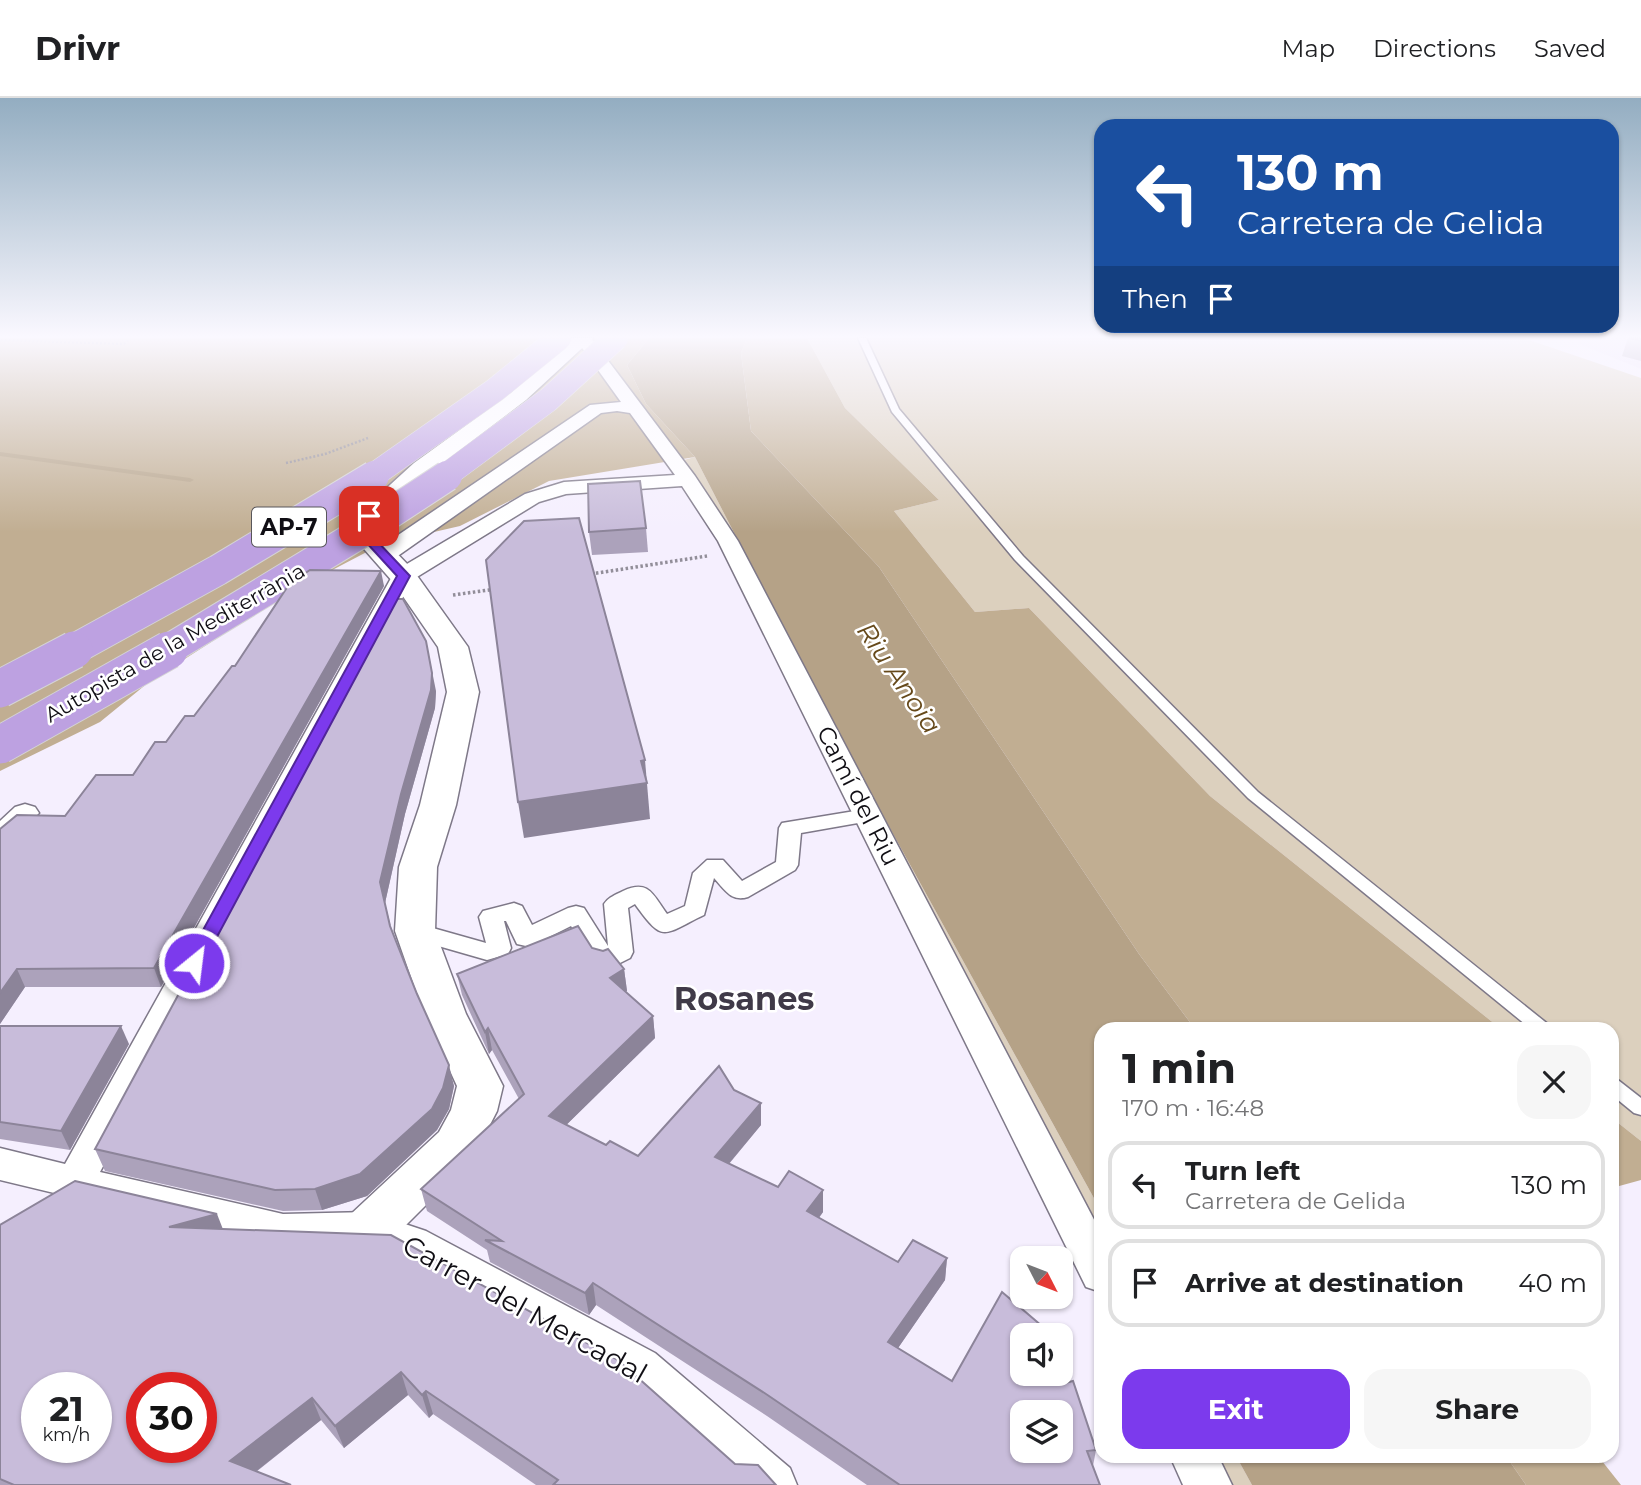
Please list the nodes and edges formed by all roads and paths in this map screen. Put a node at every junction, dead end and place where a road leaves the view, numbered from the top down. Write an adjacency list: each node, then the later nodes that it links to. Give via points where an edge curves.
1 (477, 403): 12 (highway, Autopista de la Mediterrània / AP-7, bridge, via 316,511)
2 (510, 403): 10 (street, via 422,468 369,516 370,541)
3 (542, 403): 13 (highway, Autopista de la Mediterrània / AP-7, bridge, via 385,518)
4 (630, 403): 6 (street, Camí del Riu)
5 (892, 403): 18 (lane, via 1018,558 1253,795)
6 (635, 410): 7 (street, Camí del Riu); 10 (street, via 596,409)
7 (688, 480): 8 (street, Camí del Riu); 10 (street, via 564,488 532,498)
8 (734, 552): 9 (path); 15 (street, Camí del Riu)
9 (584, 575)
10 (403, 577): 11 (path); 17 (street, via 453,647 463,692 439,805 418,867); 22 (street)
11 (502, 588)
12 (0, 689)
13 (0, 745)
14 (25, 813): 16 (street)
15 (867, 815): 17 (street, via 790,828 787,865 740,892 715,865 704,873 696,910 663,925 639,894 616,904 621,952 606,962 576,914 526,938 514,911 491,917 499,948 487,952); 25 (street, Camí del Riu)
16 (0, 837)
17 (415, 931): 24 (street, via 445,1014 480,1086 474,1111 456,1145)
18 (1534, 1022)
19 (1619, 1091): 20 (lane)
20 (1641, 1108)
21 (0, 1164): 22 (street, Carrer del Mercadal)
22 (76, 1180): 23 (street); 24 (street, Carrer del Mercadal, via 284,1231)
23 (33, 1206)
24 (369, 1229): 27 (street, Carrer del Mercadal, via 412,1242 639,1367)
25 (1094, 1260)
26 (1197, 1463): 28 (street)
27 (773, 1485)
28 (1208, 1485)

